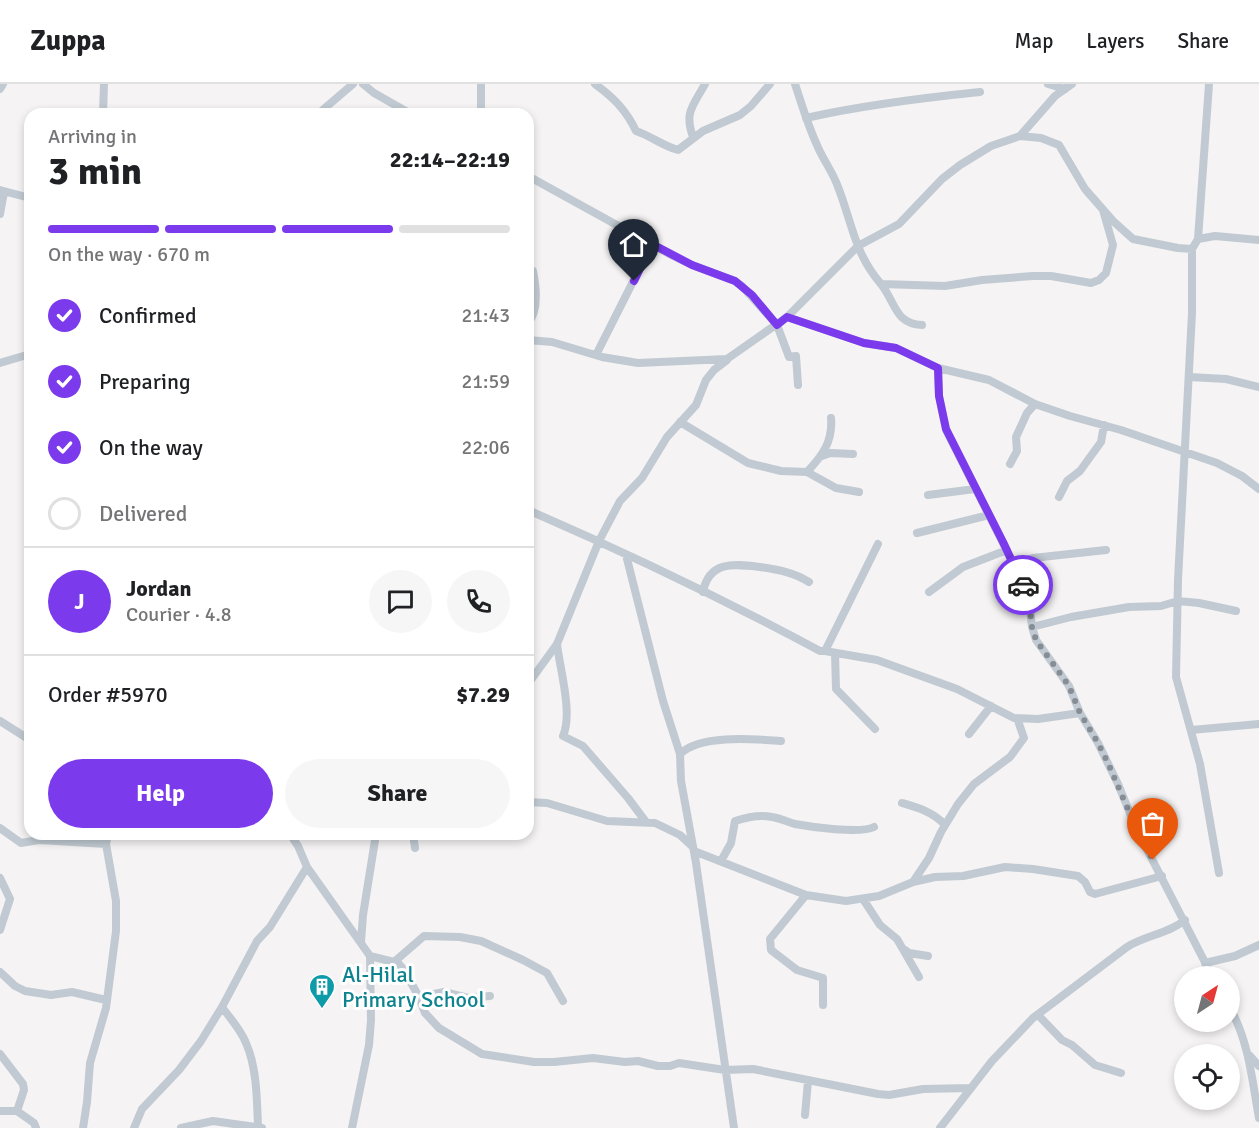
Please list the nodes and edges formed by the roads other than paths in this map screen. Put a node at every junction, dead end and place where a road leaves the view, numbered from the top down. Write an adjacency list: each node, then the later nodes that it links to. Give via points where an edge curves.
1 (3, 84): 13 (street)
2 (104, 84): 15 (street)
3 (353, 84): 16 (street)
4 (363, 84): 17 (street)
5 (481, 84): 18 (street)
6 (595, 84): 21 (street, via 614,97 636,131 667,148 678,150)
7 (705, 84): 21 (street, via 689,111)
8 (770, 84): 21 (street, via 740,115)
9 (795, 84): 19 (street)
10 (1048, 84): 12 (street)
11 (1209, 84): 27 (street)
12 (1069, 87): 20 (street, via 1055,96)
13 (0, 89)
14 (980, 92): 19 (street)
15 (103, 108)
16 (325, 108)
17 (400, 108)
18 (481, 108)
19 (806, 118): 30 (street, via 838,186)
20 (1020, 136): 25 (street, via 1059,145); 30 (street, via 991,146 960,165 899,224)
21 (693, 137)
22 (534, 179): 29 (street)
23 (2, 191): 24 (street); 26 (street)
24 (24, 196)
25 (1104, 210): 31 (street, via 1133,239); 33 (street, via 1113,245 1106,273 1091,283 1033,276 945,286)
26 (0, 214)
27 (1198, 239): 28 (street, via 1215,236); 31 (street)
28 (1259, 240)
29 (652, 244): 36 (street, via 735,281); 39 (street)
30 (858, 246): 33 (street); 35 (street)
31 (1192, 249): 44 (street)
32 (534, 276): 34 (street)
33 (881, 284): 37 (street, via 902,320)
34 (534, 310)
35 (787, 317): 36 (street); 43 (street, via 864,343 896,348)
36 (777, 325): 41 (street); 45 (street, via 789,357 796,356)
37 (922, 325)
38 (534, 340): 39 (street)
39 (596, 355): 41 (street, via 638,363)
40 (24, 356): 42 (street)
41 (727, 359): 49 (street, via 706,380 696,405)
42 (0, 363)
43 (938, 368): 47 (street, via 989,380); 56 (street, via 946,429)
44 (1189, 377): 46 (street, via 1226,379); 51 (street)
45 (798, 385)
46 (1259, 387)
47 (1035, 404): 50 (street); 54 (street, via 1016,437 1017,451)
48 (831, 418): 53 (street, via 832,430)
49 (680, 422): 55 (street, via 748,463); 64 (street, via 642,478 620,501)
50 (1104, 425): 51 (street); 60 (street, via 1101,442 1080,471 1067,481)
51 (1185, 453): 57 (street, via 1216,463); 73 (street)
52 (853, 454): 53 (street)
53 (822, 456): 55 (street)
54 (1010, 464)
55 (807, 472): 58 (street, via 836,488)
56 (975, 489): 59 (street); 62 (street)
57 (1259, 489)
58 (858, 492)
59 (928, 495)
60 (1059, 497)
61 (534, 513): 64 (street)
62 (989, 515): 63 (street); 66 (street)
63 (917, 532)
64 (599, 541): 68 (street); 76 (street)
65 (878, 544): 77 (street)
66 (1007, 550): 69 (street); 72 (street, via 963,567)
67 (1106, 550): 69 (street, via 1033,558)
68 (627, 555): 71 (street); 90 (street)
69 (1014, 565): 75 (street, via 1029,600)
70 (809, 582): 71 (street, via 795,573 734,563 711,574)
71 (704, 592): 77 (street)
72 (929, 592)
73 (1178, 601): 74 (street); 75 (street, via 1071,617); 86 (street, via 1176,677)
74 (1236, 611)
75 (1032, 627): 81 (street, via 1043,652 1069,686)
76 (557, 644): 79 (street); 93 (street, via 567,716 563,736 584,746)
77 (825, 651): 78 (street)
78 (836, 652): 80 (street, via 877,660 957,689); 85 (street, via 836,689)
79 (534, 676)
80 (991, 706): 82 (street); 87 (street)
81 (1080, 713): 82 (street); 107 (street)
82 (1017, 718): 94 (street, via 1024,738 1010,758 974,784)
83 (0, 721): 88 (street)
84 (1259, 724): 86 (street)
85 (875, 729)
86 (1191, 730): 106 (street)
87 (969, 734)
88 (24, 736)
89 (781, 741): 90 (street, via 714,741)
90 (680, 754): 103 (street)
91 (534, 802): 93 (street, via 607,821)
92 (902, 803): 94 (street, via 923,809)
93 (646, 822): 103 (street, via 666,827)
94 (945, 825): 109 (street)
95 (874, 827): 104 (street, via 821,827 772,817 749,817 735,821 731,843)
96 (0, 828): 101 (street, via 21,843 39,840)
97 (107, 840): 101 (street)
98 (294, 840): 105 (street)
99 (375, 840): 114 (street)
100 (414, 840): 102 (street)
101 (106, 844): 126 (street, via 116,931)
102 (415, 848)
103 (694, 849): 104 (street); 135 (street)
104 (721, 861): 110 (street)
105 (307, 867): 114 (street); 129 (street, via 257,941)
106 (1219, 873)
107 (1161, 876): 109 (street, via 1095,894 1078,876 1024,868 994,868); 112 (street)
108 (0, 878): 113 (street, via 10,899)
109 (913, 882): 111 (street)
110 (806, 895): 111 (street, via 846,901); 128 (street, via 770,939 771,950 797,970 823,978)
111 (863, 898): 116 (street, via 880,925)
112 (1185, 920): 120 (street); 130 (street, via 1170,931 1127,947)
113 (0, 930)
114 (361, 942): 117 (street)
115 (1259, 945): 120 (street)
116 (904, 949): 118 (street); 123 (street)
117 (370, 956): 119 (street); 148 (street, via 369,1046)
118 (928, 956)
119 (394, 962): 125 (street, via 404,969); 127 (street, via 424,936 480,941 547,973)
120 (1205, 963): 121 (street)
121 (1207, 966)
122 (0, 972): 126 (street, via 25,991 51,995 72,992)
123 (919, 977)
124 (490, 996): 125 (street, via 468,998 444,992)
125 (419, 997): 135 (street, via 425,1013 439,1028 476,1052 490,1056 554,1062 638,1061 657,1066 679,1063)
126 (106, 1000): 144 (street, via 91,1056)
127 (563, 1000)
128 (823, 1005)
129 (222, 1007): 145 (street, via 179,1070 142,1109); 147 (street, via 246,1043)
130 (1038, 1015): 136 (street, via 1095,1065); 138 (street, via 992,1061)
131 (1240, 1027): 133 (street)
132 (0, 1054): 140 (street, via 23,1084)
133 (1249, 1055): 134 (street); 142 (street)
134 (1259, 1066)
135 (725, 1070): 137 (street, via 753,1069); 149 (street)
136 (1121, 1073)
137 (808, 1081): 138 (street, via 890,1095 923,1089); 141 (street)
138 (971, 1089): 150 (street)
139 (0, 1111): 140 (street)
140 (17, 1111): 143 (street)
141 (805, 1115)
142 (1259, 1118)
143 (36, 1128)
144 (83, 1128)
145 (134, 1128)
146 (181, 1128): 147 (street, via 213,1120)
147 (260, 1128)
148 (352, 1128)
149 (734, 1128)
150 (940, 1128)

